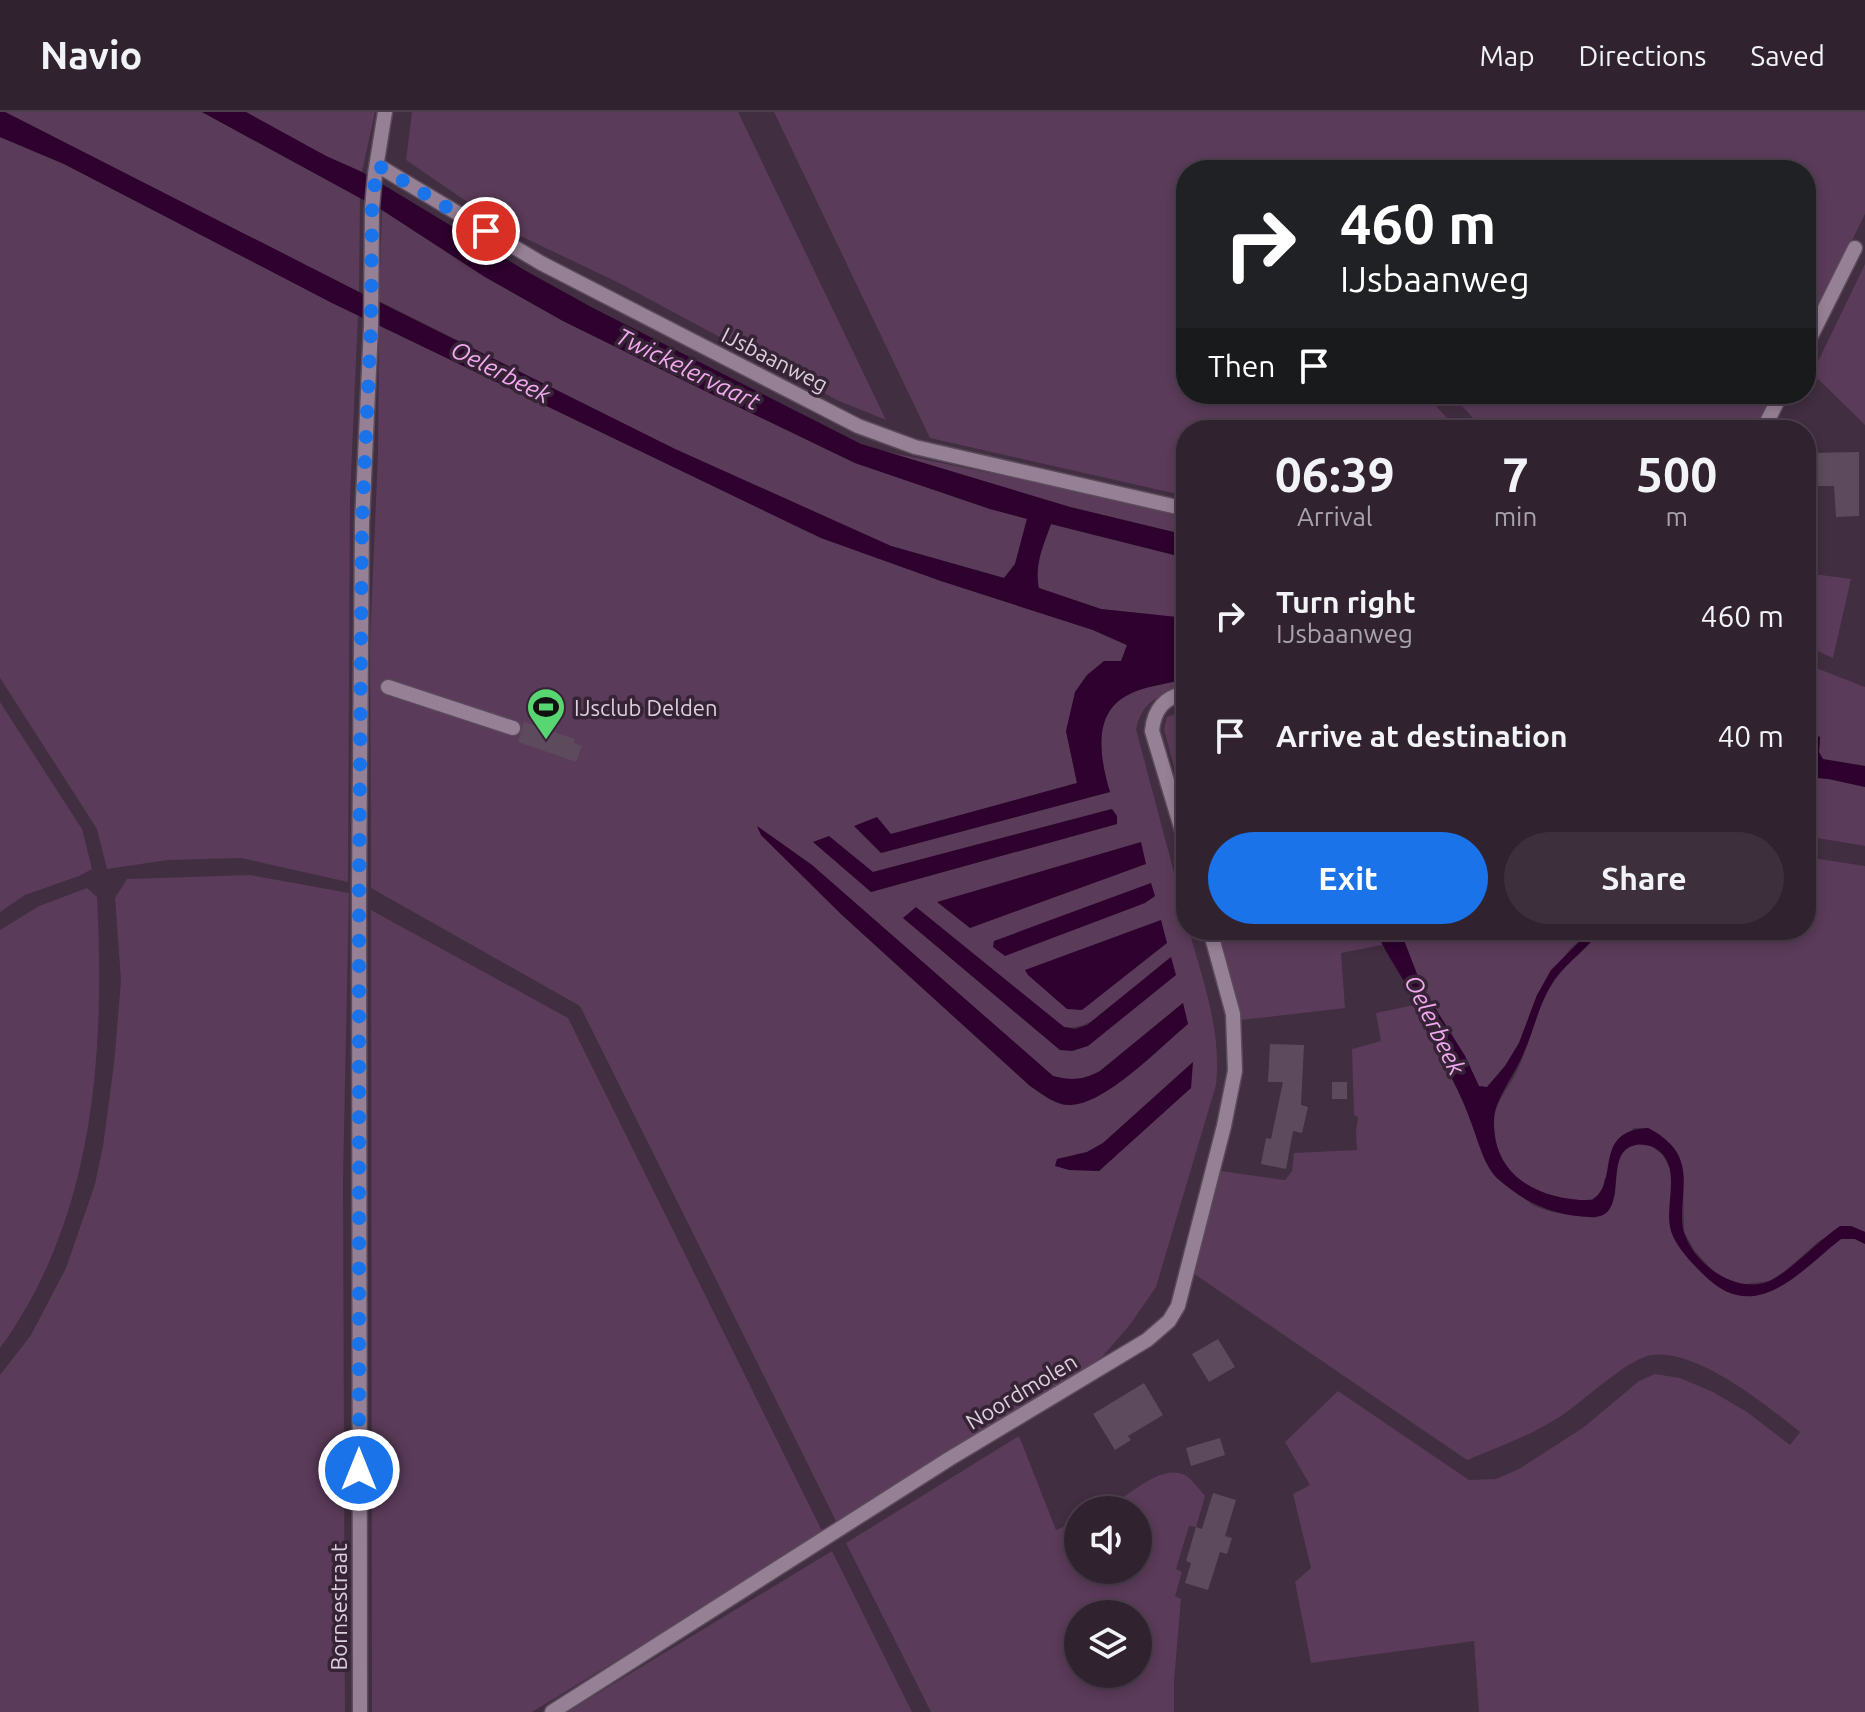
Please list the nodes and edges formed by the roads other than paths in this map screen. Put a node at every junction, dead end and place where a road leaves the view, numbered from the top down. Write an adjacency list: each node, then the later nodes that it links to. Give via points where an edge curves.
1 (385, 112): 2 (street, Bornsestraat)
2 (376, 170): 5 (street, IJsbaanweg, via 541,263 858,426 915,447); 11 (street, Bornsestraat, via 362,523)
3 (1855, 248): 4 (street)
4 (1816, 326)
5 (1176, 507)
6 (388, 687): 8 (street)
7 (1176, 697): 9 (street, via 1162,703 1152,731)
8 (513, 728)
9 (1176, 811)
10 (1213, 940): 12 (street, Noordmolen, via 1233,1014 1235,1071 1178,1306 1169,1321 1147,1340 949,1459)
11 (360, 1712)
12 (552, 1712)

